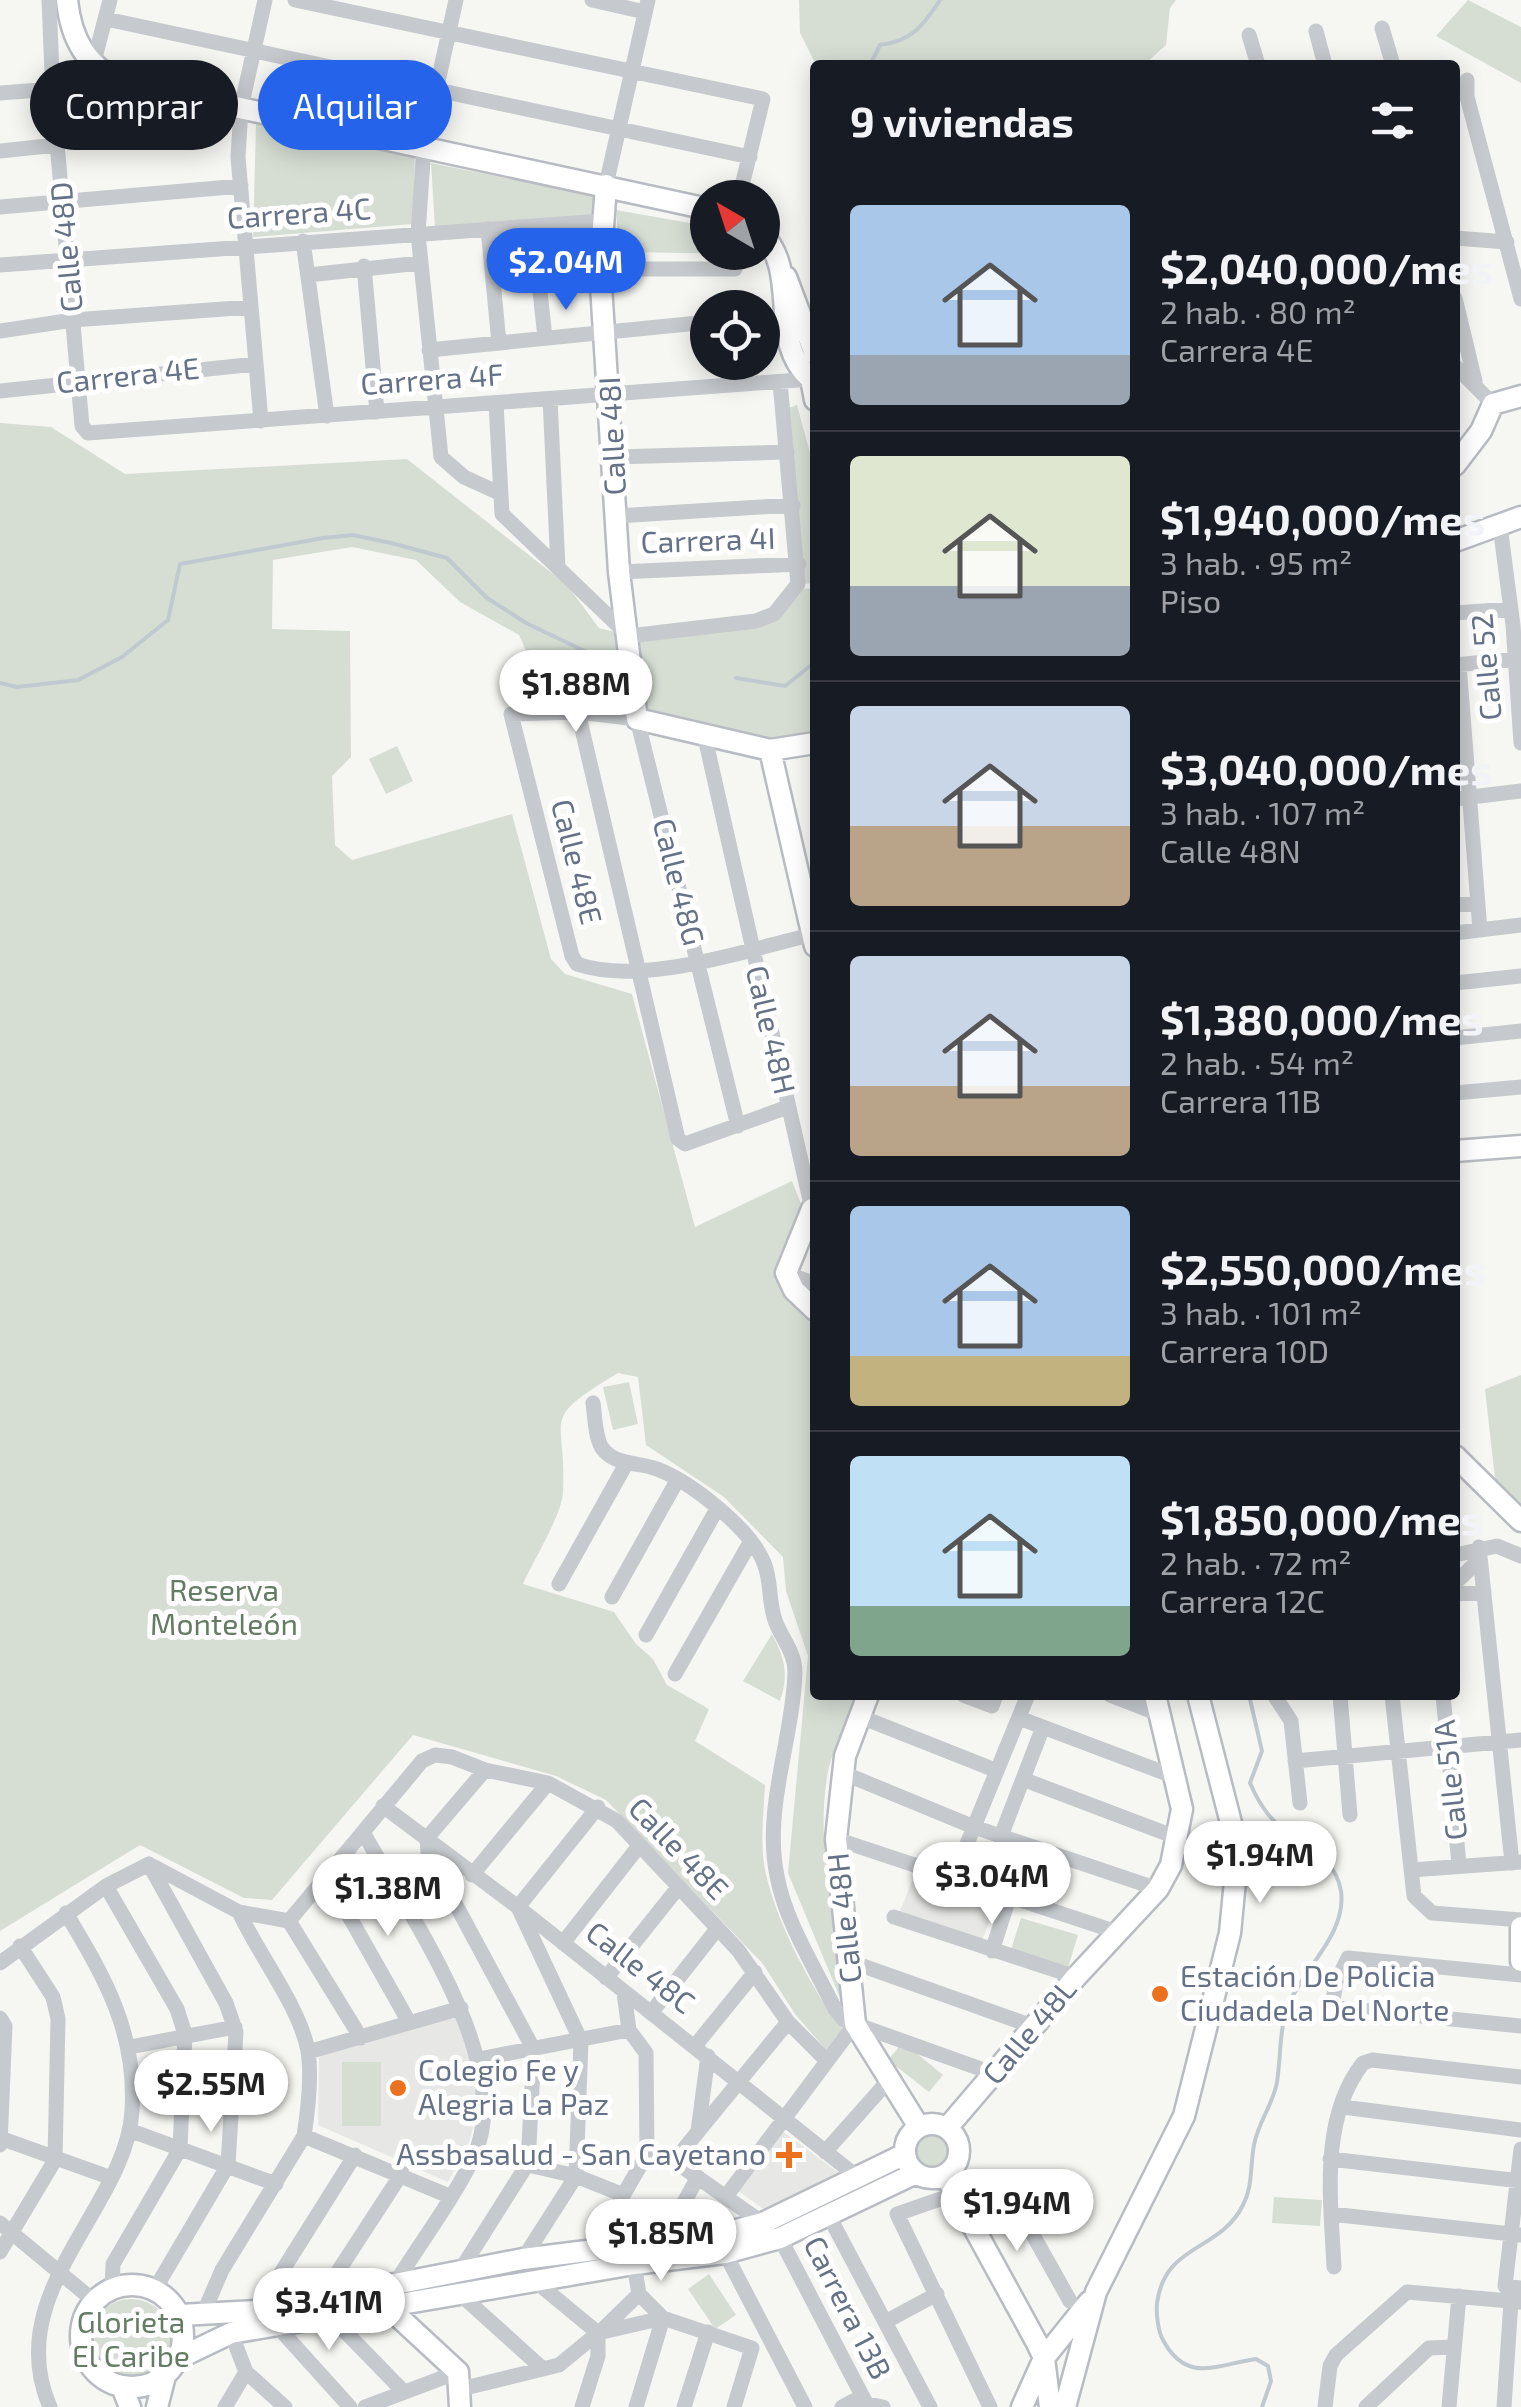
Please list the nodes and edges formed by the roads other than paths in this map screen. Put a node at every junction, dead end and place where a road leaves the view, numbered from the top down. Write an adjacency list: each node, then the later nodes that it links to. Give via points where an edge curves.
1 (49, 0): 16 (street, Calle 48D)
2 (67, 0): 15 (street, via 70,29)
3 (110, 0): 9 (street)
4 (265, 0): 14 (street)
5 (296, 0): 12 (street)
6 (456, 0): 12 (street)
7 (592, 0): 8 (street)
8 (647, 6): 22 (street, Calle 48I)
9 (106, 19): 14 (street); 15 (street)
10 (1382, 28): 21 (street)
11 (1316, 31): 20 (street)
12 (448, 34): 18 (street); 22 (street)
13 (1249, 34): 19 (street)
14 (253, 52): 17 (street); 27 (street)
15 (88, 58): 27 (street, via 124,83)
16 (52, 60)
17 (294, 60)
18 (442, 60)
19 (1257, 60)
20 (1324, 60)
21 (1391, 60)
22 (632, 74): 29 (street, Calle 48I); 35 (street, via 762,100)
23 (1467, 80): 48 (street)
24 (30, 91): 26 (street)
25 (452, 91): 29 (street)
26 (0, 93)
27 (241, 108): 28 (street); 38 (street)
28 (258, 111)
29 (622, 128): 35 (street); 37 (street, Calle 48I)
30 (30, 147): 34 (street)
31 (58, 150): 39 (street, Calle 48D)
32 (424, 150): 45 (street)
33 (447, 150): 37 (street)
34 (0, 151)
35 (750, 157): 36 (street)
36 (744, 180)
37 (606, 185): 40 (street); 42 (street, Calle 48I)
38 (241, 186): 39 (street); 49 (street)
39 (64, 200): 41 (street); 50 (street, Calle 48D)
40 (690, 205)
41 (0, 207)
42 (602, 221): 43 (street, Carrera 4C); 55 (street, Calle 48I)
43 (533, 226): 44 (street, Carrera 4C); 68 (street)
44 (488, 229): 45 (street, Carrera 4C); 70 (street)
45 (418, 234): 47 (street, Carrera 4C); 52 (street)
46 (1460, 238): 48 (street)
47 (303, 241): 49 (street, Carrera 4C); 58 (street)
48 (1507, 242): 59 (street)
49 (246, 246): 50 (street, Carrera 4C); 60 (street)
50 (68, 256): 53 (street, Carrera 4C); 63 (street, Calle 48D)
51 (780, 262): 57 (street)
52 (420, 263): 54 (street); 71 (street)
53 (0, 264)
54 (364, 266): 58 (street); 86 (street)
55 (600, 269): 56 (street); 67 (street, Calle 48I)
56 (690, 270)
57 (782, 271): 62 (street); 69 (street)
58 (308, 274): 87 (street)
59 (1521, 299)
60 (251, 307): 63 (street); 72 (street)
61 (780, 316): 62 (street)
62 (785, 316): 74 (street, via 792,350)
63 (73, 320): 66 (street); 75 (street, Calle 48D)
64 (1460, 320): 76 (street)
65 (690, 324): 67 (street)
66 (0, 331)
67 (606, 332): 68 (street); 80 (street, Calle 48I)
68 (544, 338): 70 (street)
69 (810, 341)
70 (499, 344): 71 (street)
71 (429, 350): 85 (street)
72 (256, 364): 75 (street, Carrera 4E); 88 (street)
73 (1460, 370): 76 (street)
74 (810, 378)
75 (80, 380): 79 (street, Carrera 4E); 89 (street, Calle 48D)
76 (1474, 380): 84 (street)
77 (780, 382): 78 (street, Carrera 4F); 80 (street, Carrera 4F); 90 (street)
78 (810, 384)
79 (0, 391)
80 (611, 392): 82 (street, Carrera 4F); 91 (street, Calle 48I)
81 (1521, 396): 84 (street)
82 (550, 399): 83 (street, Carrera 4F); 100 (street)
83 (496, 404): 85 (street, Carrera 4F); 93 (street)
84 (1493, 404): 92 (street)
85 (435, 408): 86 (street, Carrera 4F); 93 (street, via 441,457 464,478)
86 (376, 412): 87 (street, Carrera 4F)
87 (327, 416): 88 (street, Carrera 4F)
88 (261, 421): 89 (street, Carrera 4F)
89 (88, 433)
90 (787, 452): 91 (street); 94 (street)
91 (614, 457): 95 (street, Calle 48I)
92 (1460, 458)
93 (499, 493): 100 (street, via 502,514)
94 (793, 505): 95 (street); 99 (street)
95 (618, 516): 101 (street, Calle 48I)
96 (1521, 517): 97 (street)
97 (1500, 526): 98 (street); 102 (street, Calle 52)
98 (1460, 540)
99 (799, 564): 101 (street, Carrera 4I); 105 (street, via 798,584 774,614)
100 (558, 568): 105 (street)
101 (618, 572): 105 (street, Calle 48I)
102 (1514, 574): 104 (street, Calle 52)
103 (1460, 614): 104 (street)
104 (1515, 620): 106 (street, Calle 52)
105 (629, 636): 110 (street, Calle 48G)
106 (1516, 659): 107 (street); 108 (street, Calle 52)
107 (1460, 665)
108 (1520, 681): 112 (street, Calle 52)
109 (578, 712): 110 (street); 129 (street); 129 (street, Calle 48E, via 512,714 572,956 578,964)
110 (637, 719): 111 (street); 128 (street, Calle 48G)
111 (705, 738): 115 (street); 127 (street, Calle 48H)
112 (1521, 742)
113 (1460, 743): 117 (street)
114 (810, 744): 115 (street)
115 (770, 750): 122 (street)
116 (1521, 790): 117 (street)
117 (1462, 798): 118 (street)
118 (1473, 851): 119 (street); 120 (street)
119 (1460, 852)
120 (1478, 903): 121 (street); 124 (street)
121 (1460, 905)
122 (810, 921)
123 (1521, 925): 124 (street)
124 (1480, 930): 125 (street)
125 (1460, 932)
126 (810, 939): 127 (street)
127 (752, 948): 128 (street); 136 (street, Calle 48H)
128 (698, 960): 129 (street); 137 (street, Calle 48G)
129 (641, 972): 137 (street, via 678,1139 686,1144)
130 (1521, 976): 131 (street)
131 (1460, 982)
132 (1521, 1031): 133 (street)
133 (1460, 1037)
134 (1521, 1087): 135 (street)
135 (1460, 1093)
136 (788, 1107): 137 (street); 140 (street, Calle 48H)
137 (738, 1126)
138 (1521, 1146): 139 (street)
139 (1460, 1151)
140 (809, 1175)
141 (810, 1216): 142 (street, Calle 48H)
142 (786, 1273): 143 (street); 144 (street)
143 (810, 1282)
144 (810, 1305)
145 (593, 1403): 147 (street, via 600,1445)
146 (1460, 1461): 150 (street)
147 (626, 1464): 148 (street); 156 (street)
148 (678, 1479): 149 (street); 159 (street)
149 (718, 1509): 151 (street); 160 (street)
150 (1521, 1521)
151 (751, 1540): 161 (street); 231 (street, via 763,1558 776,1622 794,1662 778,1777 777,1879 835,2009)
152 (1479, 1554): 153 (street); 154 (street, via 1497,1546); 155 (street); 157 (street)
153 (1460, 1555)
154 (1521, 1556)
155 (1460, 1577)
156 (559, 1584)
157 (1484, 1592): 158 (street); 174 (street)
158 (1460, 1594)
159 (612, 1598)
160 (646, 1635)
161 (675, 1674)
162 (866, 1700): 170 (street, Calle 48H)
163 (1026, 1700): 171 (street)
164 (1199, 1700): 300 (street, via 1238,1850 1230,1933 1184,2116)
165 (1277, 1700): 178 (street, via 1291,1721)
166 (1340, 1700): 177 (street)
167 (1392, 1700): 176 (street)
168 (1443, 1700): 175 (street, Calle 51A)
169 (1157, 1704): 182 (street)
170 (861, 1717): 180 (street); 181 (street, Calle 48H)
171 (1019, 1718): 172 (street); 180 (street)
172 (1043, 1727): 182 (street); 183 (street)
173 (1521, 1740): 174 (street)
174 (1498, 1741): 175 (street); 196 (street)
175 (1447, 1748): 176 (street); 198 (street, Calle 51A)
176 (1397, 1751): 177 (street); 199 (street)
177 (1345, 1756): 178 (street); 188 (street)
178 (1295, 1761): 185 (street)
179 (485, 1770): 184 (street, Calle 48E); 186 (street, Calle 48E, via 435,1755); 192 (street)
180 (995, 1770): 189 (street)
181 (843, 1774): 189 (street); 194 (street, Calle 48H)
182 (1178, 1778): 193 (street)
183 (1025, 1780): 191 (street); 193 (street)
184 (548, 1783): 187 (street, Calle 48E); 200 (street)
185 (1300, 1803)
186 (383, 1806): 190 (street); 192 (street, Calle 48C)
187 (598, 1807): 195 (street, Calle 48E); 207 (street)
188 (1350, 1815)
189 (974, 1827): 191 (street); 201 (street)
190 (363, 1832): 202 (street); 226 (street)
191 (1000, 1836): 205 (street)
192 (427, 1838): 200 (street, Calle 48C); 240 (street, via 428,1854)
193 (1178, 1838): 205 (street, Calle 48L)
194 (836, 1839): 201 (street); 219 (street, Calle 48H)
195 (640, 1846): 204 (street, Calle 48E); 215 (street)
196 (1516, 1862): 198 (street)
197 (149, 1864): 203 (street); 208 (street); 233 (street)
198 (1459, 1866): 199 (street)
199 (1411, 1870): 212 (street, via 1414,1896 1432,1913)
200 (472, 1875): 207 (street, Calle 48C)
201 (953, 1878): 206 (street)
202 (328, 1879): 211 (street); 229 (street)
203 (106, 1886): 209 (street); 236 (street)
204 (677, 1889): 213 (street, Calle 48E); 224 (street)
205 (1158, 1889): 214 (street, Calle 48L)
206 (1009, 1898): 214 (street); 217 (street)
207 (518, 1907): 215 (street, Calle 48C); 238 (street)
208 (238, 1912): 211 (street); 242 (street)
209 (66, 1913): 216 (street); 239 (street, via 112,1991)
210 (894, 1917): 217 (street)
211 (289, 1921): 237 (street)
212 (1521, 1924): 218 (street)
213 (717, 1929): 221 (street, Calle 48E); 227 (street)
214 (1117, 1932): 223 (street, Calle 48L)
215 (562, 1943): 224 (street, Calle 48C)
216 (20, 1946): 220 (street); 265 (street, via 53,1997 58,2019)
217 (992, 1950): 223 (street)
218 (1521, 1961)
219 (849, 1962): 231 (street, Calle 48H); 234 (street)
220 (0, 1963)
221 (754, 1972): 230 (street, Calle 48E); 241 (street)
222 (1521, 1975): 232 (street, via 1348,1958 1332,2008)
223 (1076, 1977): 234 (street, Calle 48L)
224 (606, 1978): 225 (street, Calle 48C)
225 (624, 1993): 227 (street, Calle 48C); 235 (street)
226 (460, 2008): 229 (street); 243 (street)
227 (650, 2013): 241 (street, Calle 48C)
228 (0, 2018): 257 (street)
229 (409, 2022): 237 (street)
230 (788, 2022): 244 (street, Calle 48E); 248 (street)
231 (855, 2024): 244 (street); 245 (street); 247 (street, Calle 48H)
232 (1521, 2026)
233 (235, 2027): 236 (street); 269 (street)
234 (1035, 2027): 245 (street, Calle 48L)
235 (629, 2030): 238 (street); 262 (street, via 646,2053)
236 (185, 2034): 239 (street); 258 (street)
237 (362, 2038): 242 (street)
238 (580, 2041): 240 (street); 272 (street)
239 (130, 2047): 253 (street)
240 (534, 2050): 243 (street); 267 (street)
241 (701, 2051): 248 (street, Calle 48C); 255 (street)
242 (308, 2052): 256 (street)
243 (479, 2059): 261 (street)
244 (828, 2061): 250 (street)
245 (995, 2074): 252 (street, Calle 48L)
246 (1521, 2077): 249 (street, via 1372,2060 1363,2063)
247 (889, 2080): 251 (street, Calle 48H); 260 (street)
248 (737, 2082): 250 (street, Calle 48C); 255 (street)
249 (1343, 2106): 254 (street); 264 (street)
250 (783, 2119): 260 (street, Calle 48C); 279 (street)
251 (918, 2127): 252 (street); 268 (street, via 908,2138)
252 (947, 2128): 277 (street, via 959,2152)
253 (129, 2130): 258 (street); 271 (street)
254 (1521, 2130)
255 (698, 2131): 266 (street)
256 (304, 2136): 263 (street); 276 (street)
257 (2, 2142): 265 (street)
258 (180, 2149): 269 (street); 298 (street, via 113,2264)
259 (1521, 2149): 275 (street)
260 (826, 2152): 274 (street, Calle 48C)
261 (476, 2153): 267 (street); 280 (street)
262 (647, 2154): 266 (street); 278 (street)
263 (355, 2155): 270 (street); 309 (street)
264 (1330, 2159): 275 (street); 281 (street)
265 (55, 2160): 271 (street); 284 (street)
266 (674, 2161): 273 (street)
267 (528, 2163): 272 (street); 296 (street)
268 (910, 2164): 274 (street); 277 (street); 282 (street)
269 (228, 2165): 276 (street); 299 (street)
270 (402, 2173): 280 (street); 307 (street)
271 (106, 2176): 292 (street)
272 (576, 2176): 278 (street); 291 (street)
273 (698, 2177): 279 (street); 288 (street)
274 (860, 2179): 283 (street)
275 (1519, 2180): 285 (street)
276 (276, 2184): 311 (street)
277 (950, 2184): 302 (street, via 898,2214); 306 (street, via 1002,2178); 320 (street)
278 (621, 2194): 287 (street)
279 (726, 2195): 283 (street)
280 (450, 2196): 297 (street)
281 (1331, 2214): 285 (street); 294 (street)
282 (829, 2216): 286 (street); 313 (street)
283 (763, 2224): 288 (street)
284 (6, 2228): 289 (street); 292 (street)
285 (1515, 2234): 303 (street)
286 (780, 2238): 290 (street); 328 (street, Carrera 13B)
287 (592, 2248): 288 (street); 291 (street)
288 (671, 2250): 290 (street); 293 (street)
289 (0, 2252)
290 (725, 2253): 339 (street)
291 (523, 2258): 296 (street)
292 (48, 2263): 305 (street); 331 (street, via 27,2317 26,2358)
293 (634, 2264): 295 (street); 301 (street)
294 (1334, 2267)
295 (535, 2281): 296 (street); 317 (street)
296 (460, 2284): 297 (street); 308 (street); 321 (street)
297 (393, 2287): 307 (street); 308 (street)
298 (112, 2288): 299 (street); 305 (street)
299 (155, 2289): 310 (street)
300 (1096, 2292): 320 (street); 345 (street)
301 (639, 2294): 312 (street); 317 (street)
302 (937, 2294): 313 (street); 342 (street)
303 (1514, 2295): 304 (street); 349 (street)
304 (1459, 2296): 318 (street); 346 (street, via 1416,2290 1399,2296 1336,2355)
305 (94, 2300): 325 (street, via 81,2325 82,2352 97,2375)
306 (1070, 2301)
307 (326, 2308): 308 (street); 309 (street); 314 (street); 326 (street)
308 (390, 2308): 324 (street)
309 (256, 2311): 311 (street)
310 (180, 2314): 311 (street); 319 (street)
311 (202, 2314)
312 (663, 2318): 315 (street); 317 (street); 337 (street)
313 (886, 2322): 341 (street)
314 (276, 2326): 316 (street); 334 (street)
315 (708, 2332): 329 (street, via 752,2348); 338 (street)
316 (231, 2333): 319 (street); 322 (street)
317 (598, 2333): 321 (street, via 559,2365); 336 (street)
318 (1454, 2347): 347 (street, via 1429,2348); 348 (street)
319 (179, 2358): 323 (street)
320 (1044, 2358): 343 (street); 344 (street)
321 (543, 2369): 324 (street)
322 (246, 2372): 327 (street); 333 (street)
323 (165, 2376): 325 (street); 332 (street)
324 (459, 2390): 326 (street)
325 (126, 2397)
326 (402, 2399): 335 (street)
327 (275, 2403)
328 (866, 2403): 330 (street); 340 (street)
329 (736, 2406)
330 (843, 2406)
331 (50, 2407)
332 (157, 2407)
333 (225, 2407)
334 (350, 2407)
335 (364, 2407)
336 (582, 2407)
337 (636, 2407)
338 (684, 2407)
339 (805, 2407)
340 (884, 2407)
341 (930, 2407)
342 (990, 2407)
343 (1022, 2407)
344 (1050, 2407)
345 (1064, 2407)
346 (1325, 2407)
347 (1366, 2407)
348 (1449, 2407)
349 (1504, 2407)

